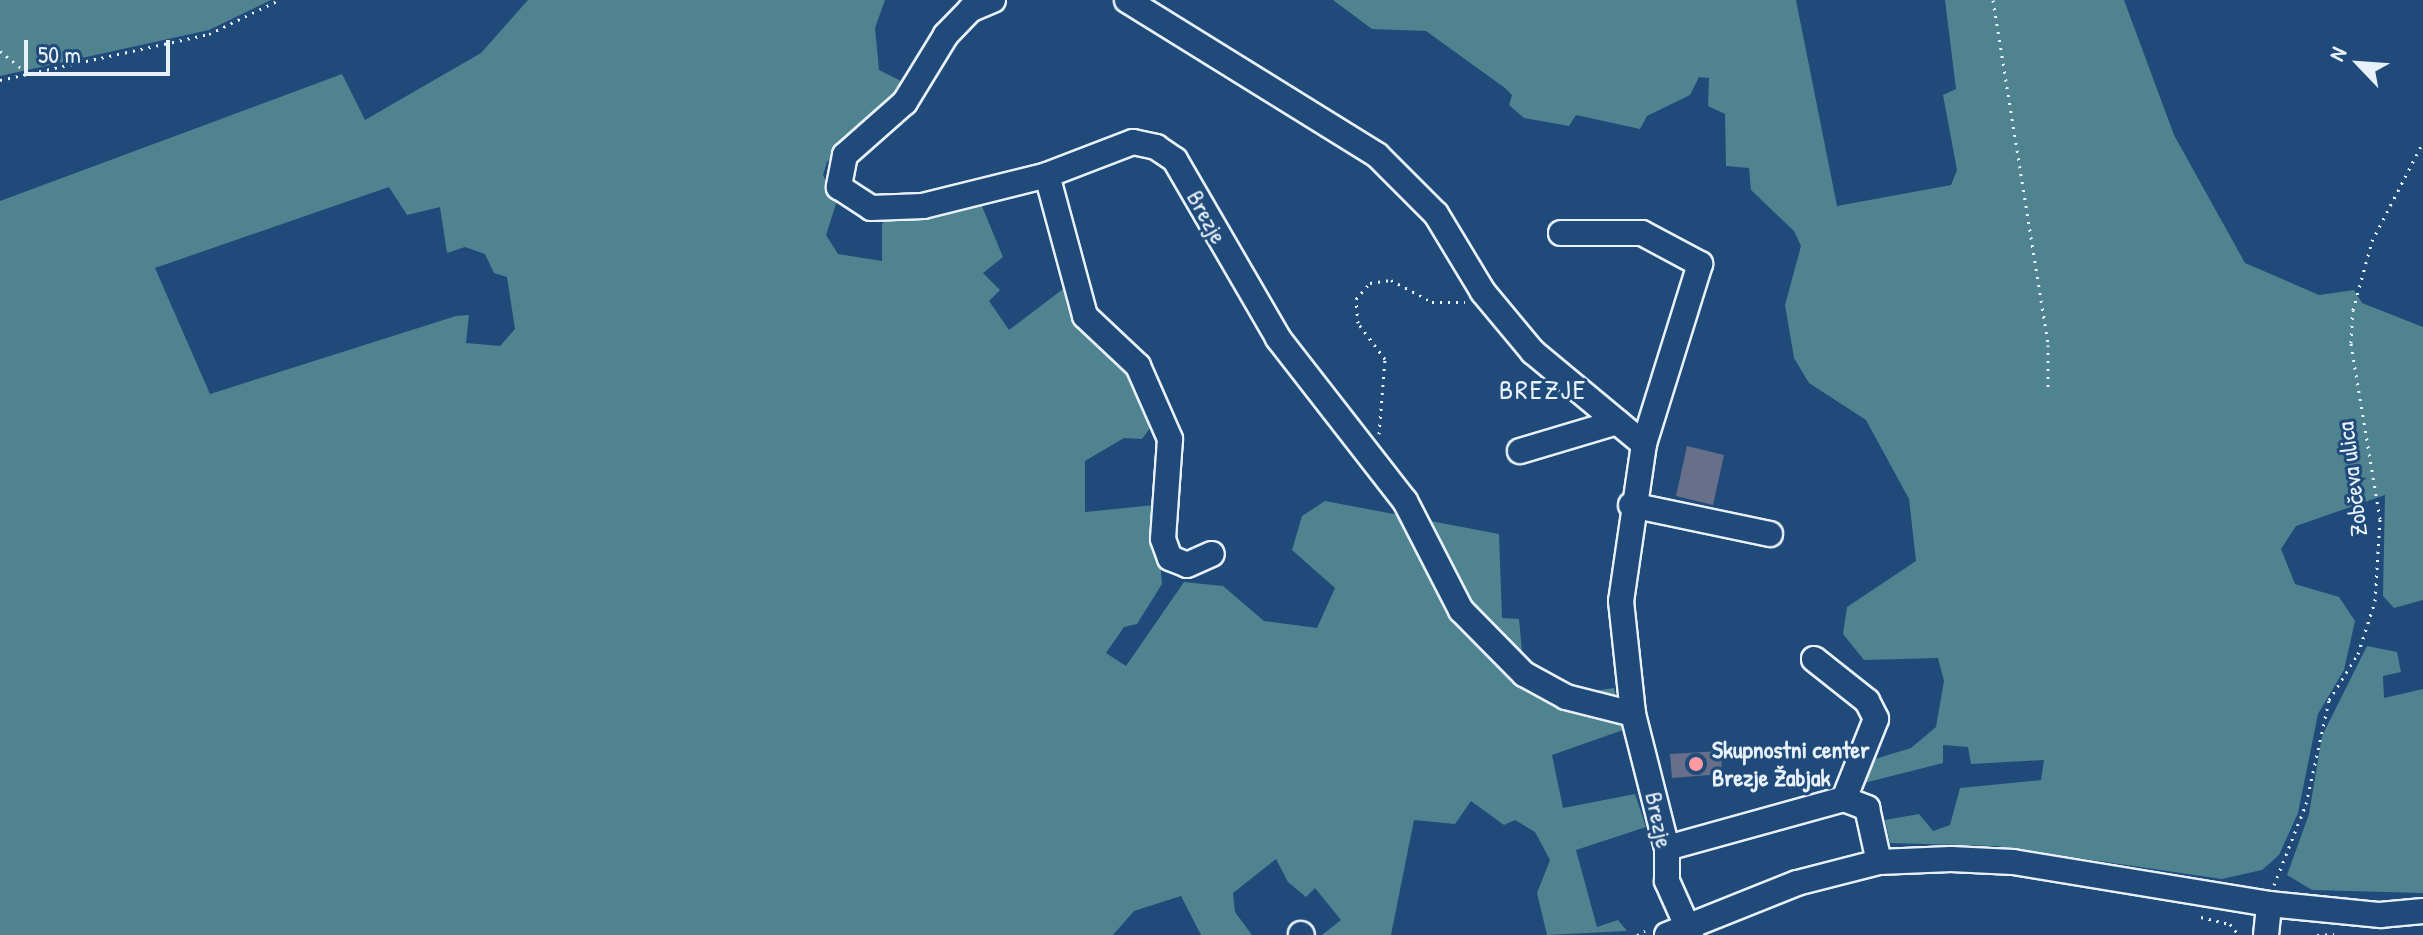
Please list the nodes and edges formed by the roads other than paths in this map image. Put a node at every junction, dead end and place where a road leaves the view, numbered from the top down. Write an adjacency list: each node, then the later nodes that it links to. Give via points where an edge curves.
1 (1127, 0): 5 (street, via 1377,155 1436,214 1483,292 1533,352)
2 (975, 3): 3 (street, Brezje, via 905,102 845,155 839,187 871,208 923,206)
3 (1047, 175): 10 (street, via 1085,316 1138,366 1170,439 1163,539 1170,558 1187,565); 12 (street, Brezje, via 1133,142 1175,160 1278,338 1405,501 1461,610 1524,674 1566,697)
4 (1561, 233): 6 (street, Brezje, via 1642,233 1700,264)
5 (1617, 422): 6 (street); 7 (street)
6 (1644, 444): 8 (street, Brezje)
7 (1520, 451)
8 (1631, 505): 9 (street); 12 (street, Brezje, via 1621,601)
9 (1770, 534)
10 (1212, 554)
11 (1814, 659): 13 (street, via 1867,701 1876,719)
12 (1633, 714): 14 (street, Brezje)
13 (1844, 799): 14 (street); 15 (street, via 1867,808)
14 (1667, 848): 18 (street, Brezje, via 1667,881)
15 (1879, 862): 16 (street, via 2013,862); 18 (street, via 1797,883)
16 (2269, 904): 17 (street, via 2380,915); 19 (street)
17 (2423, 911)
18 (1681, 932)
19 (2266, 935)

